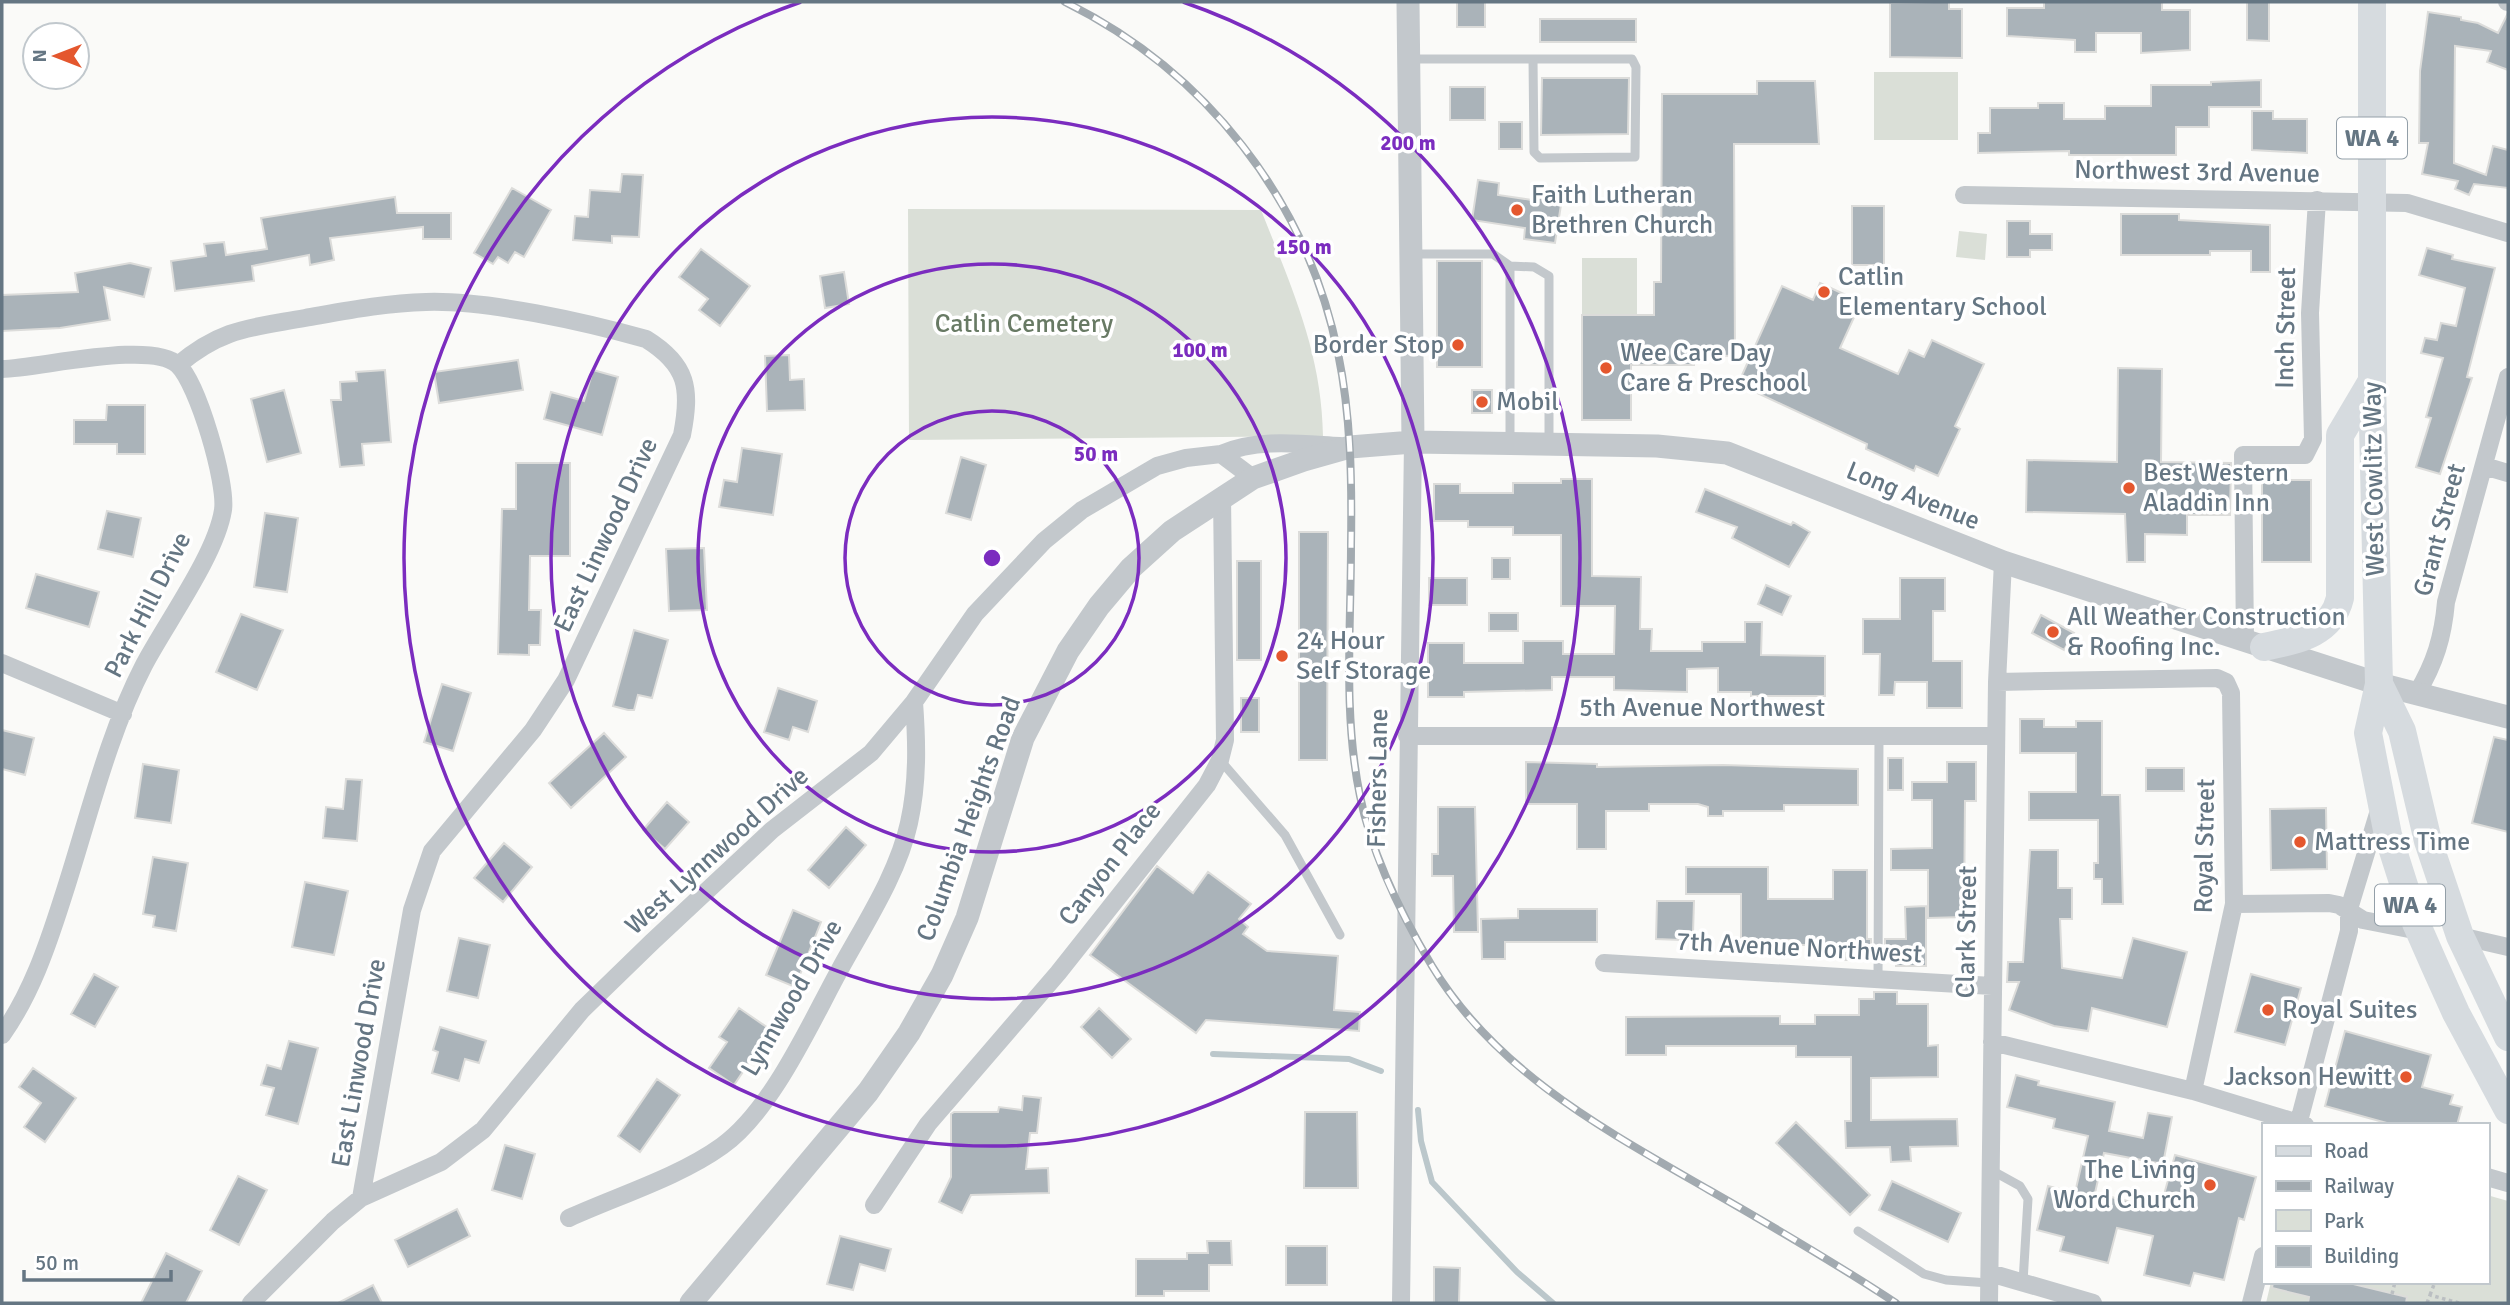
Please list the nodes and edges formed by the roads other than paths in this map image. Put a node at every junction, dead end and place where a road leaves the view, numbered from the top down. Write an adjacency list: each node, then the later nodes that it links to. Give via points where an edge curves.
1 (1408, 2): 3 (street, Fishers Lane)
2 (2372, 2): 13 (main road, West Cowlitz Way / WA 4)
3 (1408, 59): 4 (lane); 8 (street, Fishers Lane)
4 (1533, 59): 4 (lane, via 1632,59 1636,67 1635,157 1540,158 1534,152)
5 (1964, 195): 6 (street, Northwest 3rd Avenue)
6 (2317, 200): 7 (street, Northwest 3rd Avenue, via 2407,203); 24 (street, Inch Street, via 2310,313 2313,439 2305,455 2243,456)
7 (2508, 233)
8 (1410, 254): 9 (lane, via 1493,254); 14 (street, Fishers Lane)
9 (1510, 266): 15 (lane); 16 (lane, via 1534,267 1549,276)
10 (178, 365): 11 (street, via 153,354 123,354); 30 (street, Park Hill Drive, via 211,440 221,474 223,510 208,551 142,669); 56 (street, East Linwood Drive, via 228,332 369,307 426,302 499,309 636,336 664,350 685,380 688,407 682,435 566,680 533,730 432,851 421,878)
11 (2, 369)
12 (2508, 377): 19 (street, Grant Street)
13 (2372, 381): 24 (main road, via 2340,435 2340,598 2336,614 2306,638); 27 (main road, West Cowlitz Way / WA 4)
14 (1413, 442): 15 (street, Long Avenue); 17 (street, Columbia Heights Road); 32 (street, Fishers Lane)
15 (1510, 444): 16 (street, Long Avenue)
16 (1549, 444): 23 (street, Long Avenue, via 1679,447 1727,453)
17 (1350, 447): 18 (street, West Lynnwood Drive, via 1299,443 1239,446); 21 (street, Columbia Heights Road)
18 (1221, 454): 21 (street); 29 (street, West Lynnwood Drive, via 1157,466 1082,510 1044,541 975,614)
19 (2484, 466): 20 (street); 28 (street, Grant Street, via 2446,602 2435,662)
20 (2508, 473)
21 (1253, 478): 22 (street, Columbia Heights Road)
22 (1222, 496): 35 (street, Canyon Place, via 1225,740); 64 (street, Columbia Heights Road, via 1172,531 1131,568 1068,651 1023,738 967,918 909,1033 868,1092)
23 (2003, 562): 24 (street, Long Avenue); 26 (street, Clark Street)
24 (2254, 644): 27 (street, Long Avenue)
25 (2, 663): 30 (street)
26 (1997, 682): 34 (street, Clark Street); 37 (street, Royal Street, via 2217,678 2226,682 2231,693)
27 (2379, 684): 28 (street); 36 (main road, West Cowlitz Way / WA 4, via 2368,733); 41 (main road, West Cowlitz Way / WA 4, via 2402,731 2428,841)
28 (2417, 693): 31 (street)
29 (914, 702): 56 (street, West Lynnwood Drive, via 871,753 772,830 582,1010 483,1130 441,1162); 58 (street, Lynnwood Drive, via 918,750 909,826 879,900 797,1053 749,1119 723,1145)
30 (123, 714): 46 (street, Park Hill Drive, via 48,943 29,990)
31 (2508, 717)
32 (1407, 736): 33 (street, 5th Avenue Northwest); 65 (street, Fishers Lane)
33 (1879, 736): 34 (street, 5th Avenue Northwest); 44 (lane)
34 (1996, 736): 45 (street, Clark Street)
35 (1220, 760): 40 (lane, via 1285,835); 57 (street, Canyon Place, via 1206,785 1058,973 928,1124)
36 (2381, 804): 38 (street); 39 (main road, West Cowlitz Way / WA 4)
37 (2234, 904): 38 (street, via 2329,903); 49 (street, Royal Street)
38 (2349, 909): 39 (street, via 2363,920); 52 (street, via 2349,931)
39 (2420, 931): 50 (main road, West Cowlitz Way / WA 4, via 2456,1013)
40 (1340, 935)
41 (2460, 936): 42 (street); 47 (main road, West Cowlitz Way / WA 4)
42 (2508, 947)
43 (1604, 963): 44 (street, 7th Avenue Northwest)
44 (1878, 979): 45 (street, 7th Avenue Northwest)
45 (1992, 986): 48 (street, Clark Street)
46 (2, 1035)
47 (2508, 1037)
48 (1992, 1042): 49 (street); 53 (street, Clark Street)
49 (2193, 1091): 51 (street)
50 (2508, 1110)
51 (2298, 1123)
52 (2301, 1123)
53 (1991, 1170): 61 (street, Clark Street); 62 (lane, via 2020,1186 2028,1199)
54 (2489, 1178): 55 (street)
55 (2508, 1183)
56 (361, 1198): 63 (street, West Lynnwood Drive)
57 (874, 1205)
58 (569, 1218)
59 (1858, 1231): 61 (lane, via 1930,1276)
60 (2262, 1260): 68 (street)
61 (1990, 1278): 62 (street); 66 (street, Clark Street)
62 (2024, 1282): 67 (street)
63 (251, 1303)
64 (691, 1303)
65 (1401, 1303)
66 (1989, 1303)
67 (2093, 1303)
68 (2251, 1303)

